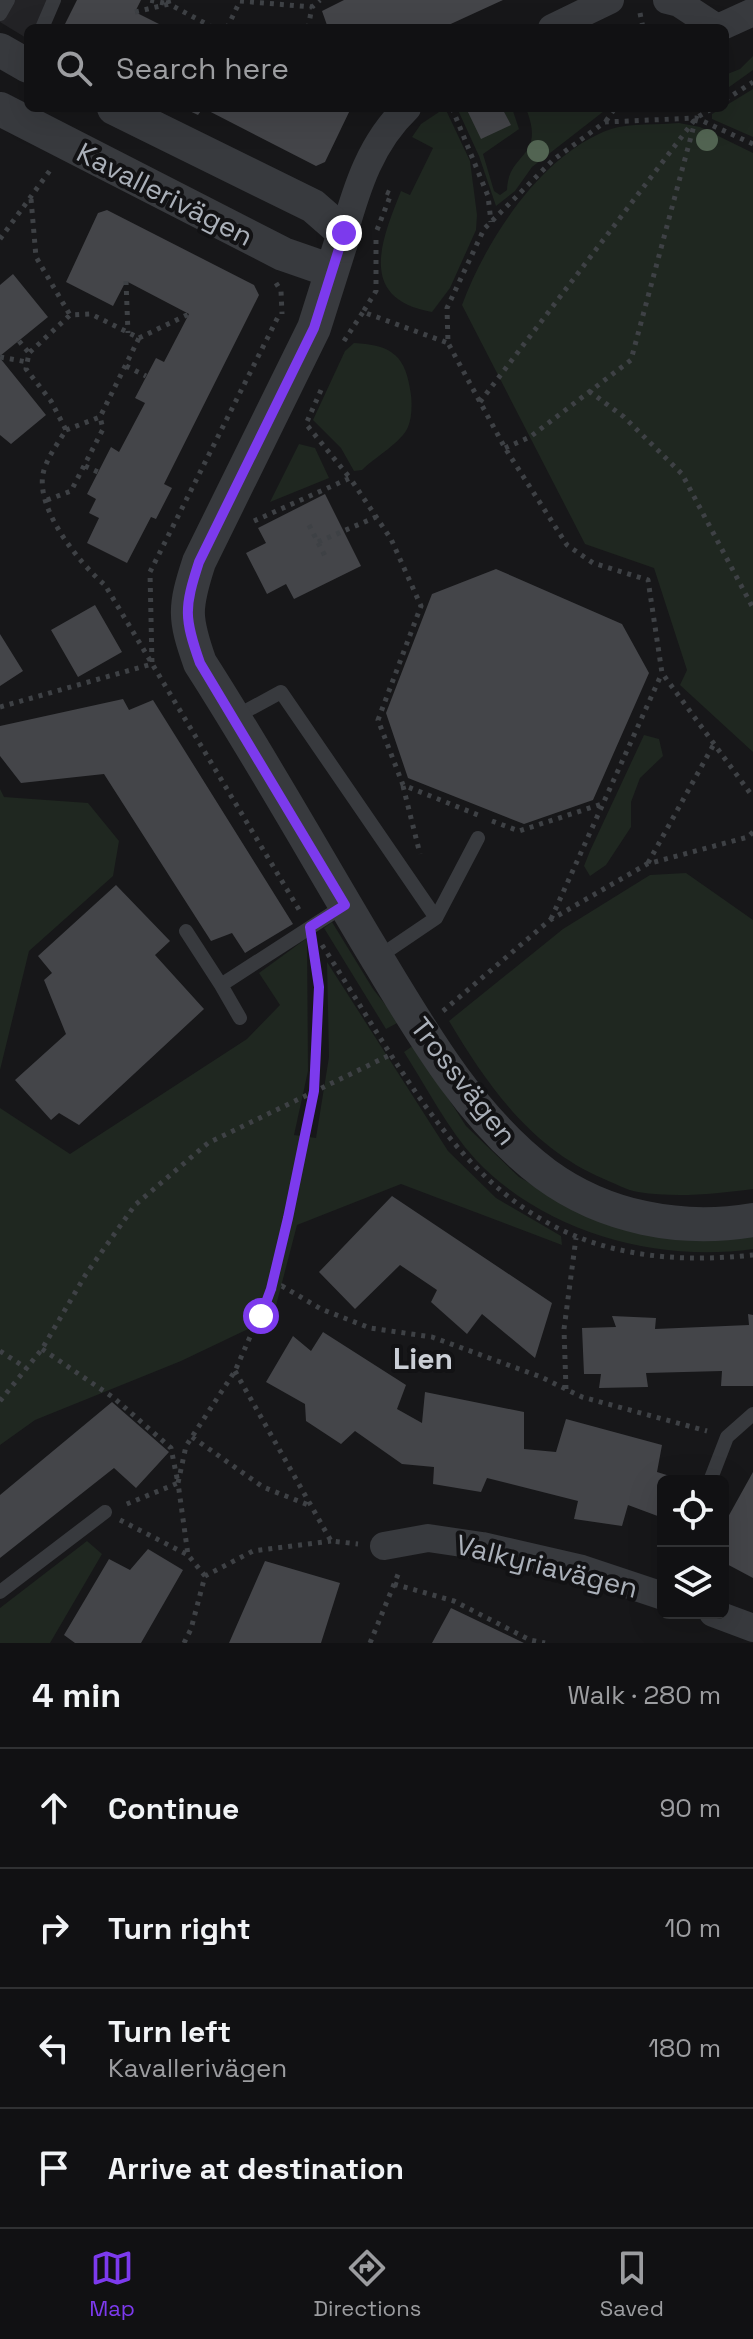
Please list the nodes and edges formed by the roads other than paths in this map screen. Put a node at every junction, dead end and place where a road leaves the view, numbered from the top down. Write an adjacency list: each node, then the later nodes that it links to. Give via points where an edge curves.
1 (8, 0): 6 (lane)
2 (54, 0): 7 (lane)
3 (610, 0): 8 (street)
4 (667, 0): 9 (street)
5 (753, 12): 10 (street)
6 (0, 14)
7 (44, 24)
8 (560, 24)
9 (711, 24)
10 (726, 24)
11 (0, 109): 15 (street, Kavallerivägen, via 283,254)
12 (122, 112): 14 (street, Kavallerivägen, via 313,206)
13 (403, 112): 14 (street, via 387,126 359,181)
14 (344, 233): 15 (street)
15 (332, 271): 16 (street, via 314,328 209,541 187,597 187,626 200,663)
16 (235, 717): 18 (street); 19 (lane, via 281,692)
17 (478, 838): 19 (lane)
18 (345, 905): 21 (street); 22 (lane)
19 (436, 918): 21 (lane)
20 (186, 931): 22 (lane)
21 (377, 958): 24 (street, Trossvägen, via 420,1030 480,1112 512,1146 558,1181 591,1200 646,1219 679,1224)
22 (221, 985): 23 (lane)
23 (240, 1018)
24 (753, 1220)
25 (753, 1414): 26 (lane, via 727,1437)
26 (712, 1475)
27 (105, 1512): 29 (lane)
28 (398, 1544): 30 (street, Valkyriavägen, via 428,1538 482,1546 582,1569)
29 (0, 1592)
30 (657, 1594)
31 (729, 1619): 32 (street)
32 (753, 1628)

